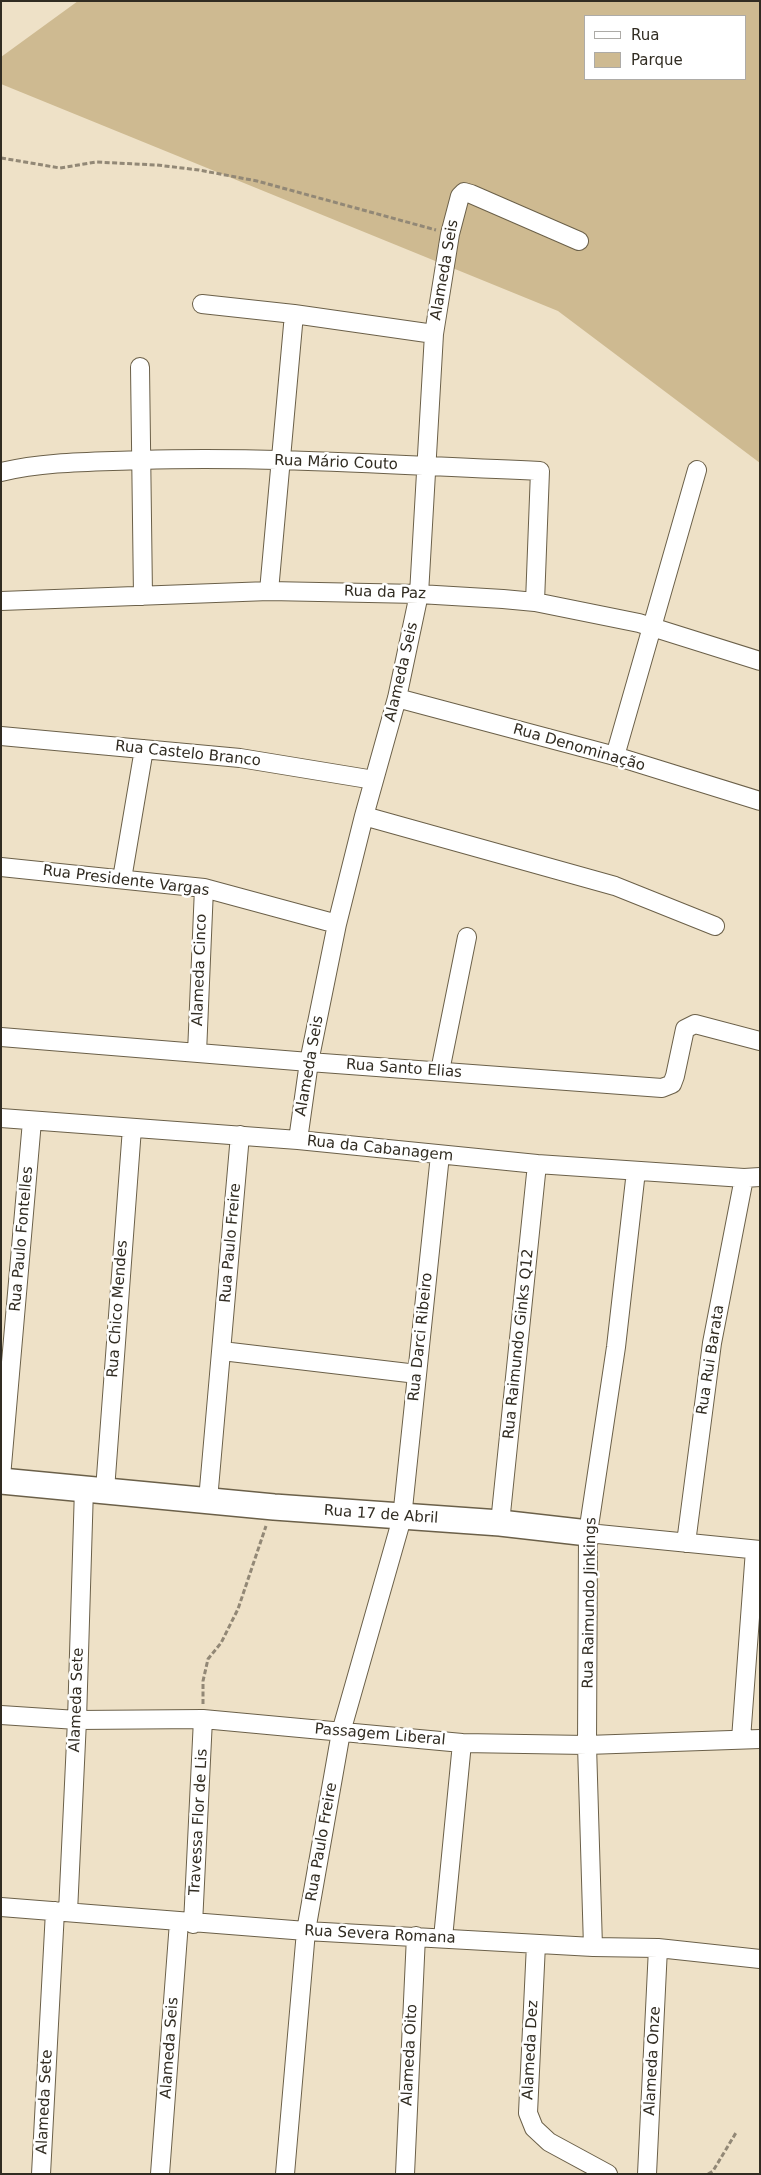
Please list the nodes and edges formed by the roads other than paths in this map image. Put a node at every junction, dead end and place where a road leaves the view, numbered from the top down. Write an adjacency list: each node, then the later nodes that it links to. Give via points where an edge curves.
1 (579, 241): 4 (street, Alameda Seis, via 464,192 460,196 450,234)
2 (202, 304): 3 (street)
3 (294, 314): 4 (street); 7 (street)
4 (434, 334): 8 (street, Alameda Seis)
5 (140, 367): 6 (street)
6 (143, 460): 7 (street, Rua Mário Couto); 10 (street, Rua Mário Couto, via 67,463); 13 (street)
7 (281, 460): 8 (street, Rua Mário Couto); 11 (street)
8 (427, 466): 12 (street, Alameda Seis); 15 (street, Rua Mário Couto, via 540,471)
9 (697, 470): 16 (street)
10 (1, 472)
11 (268, 591): 12 (street, Rua da Paz); 13 (street, Rua da Paz)
12 (419, 594): 15 (street, Rua da Paz); 18 (street, Alameda Seis)
13 (143, 596): 14 (street, Rua da Paz)
14 (1, 601)
15 (535, 602): 16 (street, Rua da Paz)
16 (652, 627): 17 (street, Rua da Paz); 21 (street)
17 (760, 661)
18 (398, 698): 21 (street, Rua Denominação); 22 (street, Alameda Seis)
19 (1, 736): 20 (street, Rua Castelo Branco)
20 (144, 749): 22 (street, Rua Castelo Branco, via 240,758); 26 (street)
21 (615, 756): 23 (street, Rua Denominação)
22 (374, 780): 24 (street, Alameda Seis)
23 (760, 801)
24 (364, 816): 28 (street, Alameda Seis); 29 (street, via 615,886)
25 (1, 867): 26 (street, Rua Presidente Vargas)
26 (122, 879): 27 (street, Rua Presidente Vargas)
27 (204, 888): 28 (street, Rua Presidente Vargas); 33 (street, Alameda Cinco)
28 (338, 924): 34 (street, Alameda Seis)
29 (715, 926)
30 (467, 937): 35 (street)
31 (1, 1037): 33 (street, Rua Santo Elias)
32 (760, 1041): 35 (street, Rua Santo Elias, via 689,1025 685,1029 672,1084 662,1088)
33 (197, 1053): 34 (street, Rua Santo Elias)
34 (309, 1062): 35 (street, Rua Santo Elias); 40 (street, Alameda Seis)
35 (440, 1071)
36 (1, 1118): 37 (street, Rua da Cabanagem)
37 (32, 1121): 38 (street, Rua da Cabanagem); 47 (street, Rua Paulo Fontelles)
38 (132, 1128): 39 (street, Rua da Cabanagem); 49 (street, Rua Chico Mendes)
39 (240, 1135): 40 (street, Rua da Cabanagem); 45 (street, Rua Paulo Freire)
40 (298, 1140): 41 (street, Rua da Cabanagem)
41 (440, 1155): 42 (street, Rua da Cabanagem); 46 (street, Rua Darci Ribeiro)
42 (537, 1164): 43 (street, Rua da Cabanagem); 52 (street, Rua Raimundo Ginks Q12)
43 (636, 1171): 44 (street, Rua da Cabanagem); 53 (street, Rua Raimundo Jinkings, via 616,1347)
44 (752, 1178): 54 (street, Rua Rui Barata, via 712,1344)
45 (222, 1351): 46 (street); 50 (street, Rua Paulo Freire)
46 (417, 1374): 51 (street, Rua Darci Ribeiro)
47 (1, 1477)
48 (1, 1481): 49 (street, Rua 17 de Abril)
49 (95, 1489): 50 (street, Rua 17 de Abril); 58 (street, Alameda Sete)
50 (208, 1500): 51 (street, Rua 17 de Abril)
51 (402, 1518): 52 (street, Rua 17 de Abril); 59 (street, Rua Paulo Freire)
52 (500, 1523): 53 (street, Rua 17 de Abril)
53 (588, 1533): 54 (street, Rua 17 de Abril); 63 (street, Rua Raimundo Jinkings)
54 (686, 1543): 55 (street, Rua 17 de Abril)
55 (757, 1550): 60 (street)
56 (1, 1715): 58 (street, Passagem Liberal)
57 (203, 1719): 58 (street, Passagem Liberal); 59 (street, Passagem Liberal); 66 (street, Travessa Flor de Lis)
58 (77, 1720): 65 (street, Alameda Sete)
59 (341, 1732): 62 (street, Passagem Liberal); 67 (street, Rua Paulo Freire)
60 (741, 1739): 61 (street, Passagem Liberal); 63 (street, Passagem Liberal)
61 (760, 1739)
62 (462, 1743): 63 (street, Passagem Liberal); 69 (street)
63 (587, 1745): 71 (street, Rua Raimundo Jinkings)
64 (1, 1907): 65 (street, Rua Severa Romana)
65 (61, 1911): 66 (street, Rua Severa Romana); 74 (street, Alameda Sete)
66 (186, 1923): 67 (street, Rua Severa Romana); 75 (street, Alameda Seis)
67 (306, 1931): 68 (street, Rua Severa Romana); 76 (street, Rua Paulo Freire)
68 (416, 1936): 69 (street, Rua Severa Romana); 77 (street, Alameda Oito)
69 (443, 1938): 70 (street, Rua Severa Romana)
70 (536, 1944): 71 (street, Rua Severa Romana); 78 (street, Alameda Dez, via 528,2113 534,2128 549,2142)
71 (593, 1947): 72 (street, Rua Severa Romana)
72 (658, 1948): 73 (street, Rua Severa Romana); 79 (street, Alameda Onze)
73 (760, 1959)
74 (41, 2174)
75 (160, 2174)
76 (285, 2174)
77 (405, 2174)
78 (608, 2174)
79 (647, 2174)

